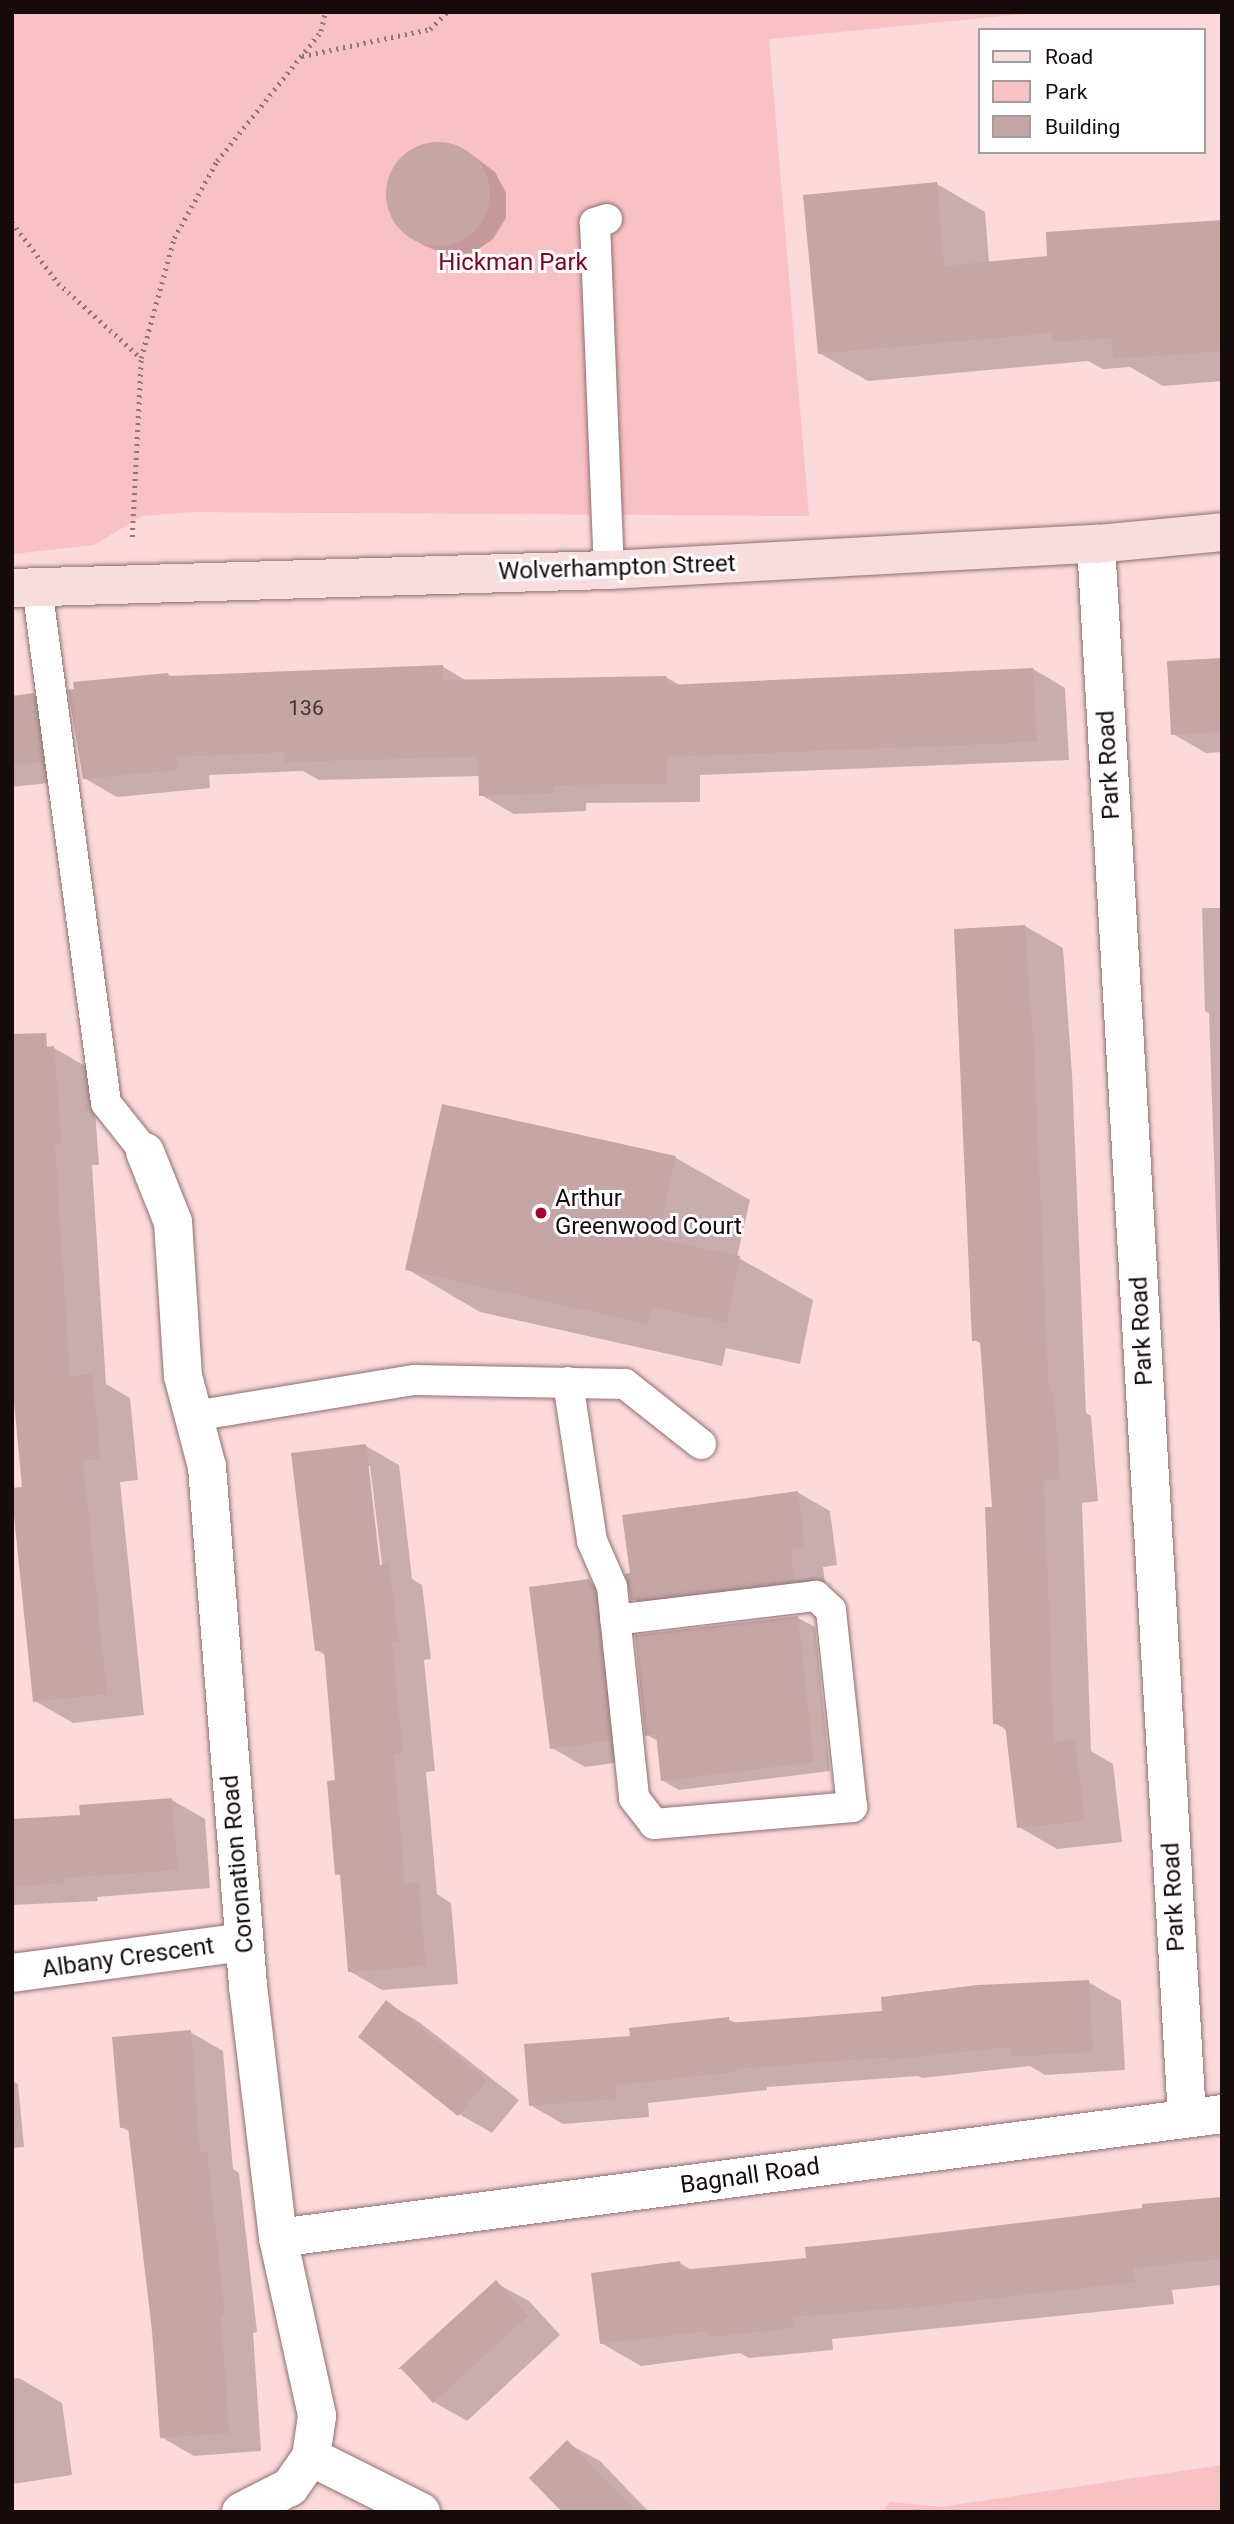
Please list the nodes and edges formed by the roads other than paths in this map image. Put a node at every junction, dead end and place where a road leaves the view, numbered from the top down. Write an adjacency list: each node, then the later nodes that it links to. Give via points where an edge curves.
1 (607, 219): 4 (lane, via 595,223)
2 (1222, 532): 3 (main road, Wolverhampton Street)
3 (1096, 544): 4 (main road, Wolverhampton Street); 13 (street, Park Road)
4 (609, 570): 5 (main road, Wolverhampton Street)
5 (25, 587): 6 (lane, via 106,1103)
6 (145, 1152): 8 (street, Coronation Road, via 173,1222 183,1376)
7 (568, 1382): 8 (lane, via 415,1380); 9 (lane, via 625,1384); 10 (lane, via 593,1541 612,1587)
8 (194, 1416): 11 (street, Coronation Road, via 207,1466)
9 (701, 1444)
10 (615, 1620): 10 (lane, via 634,1798 654,1824 852,1807 831,1610 816,1596)
11 (244, 1942): 12 (street, Albany Crescent); 14 (street, Coronation Road)
12 (12, 1973)
13 (1204, 2116): 14 (street, Bagnall Road)
14 (278, 2238): 15 (street, Coronation Road, via 317,2416)
15 (311, 2457): 16 (street, via 290,2487); 17 (street)
16 (242, 2512)
17 (421, 2512)

